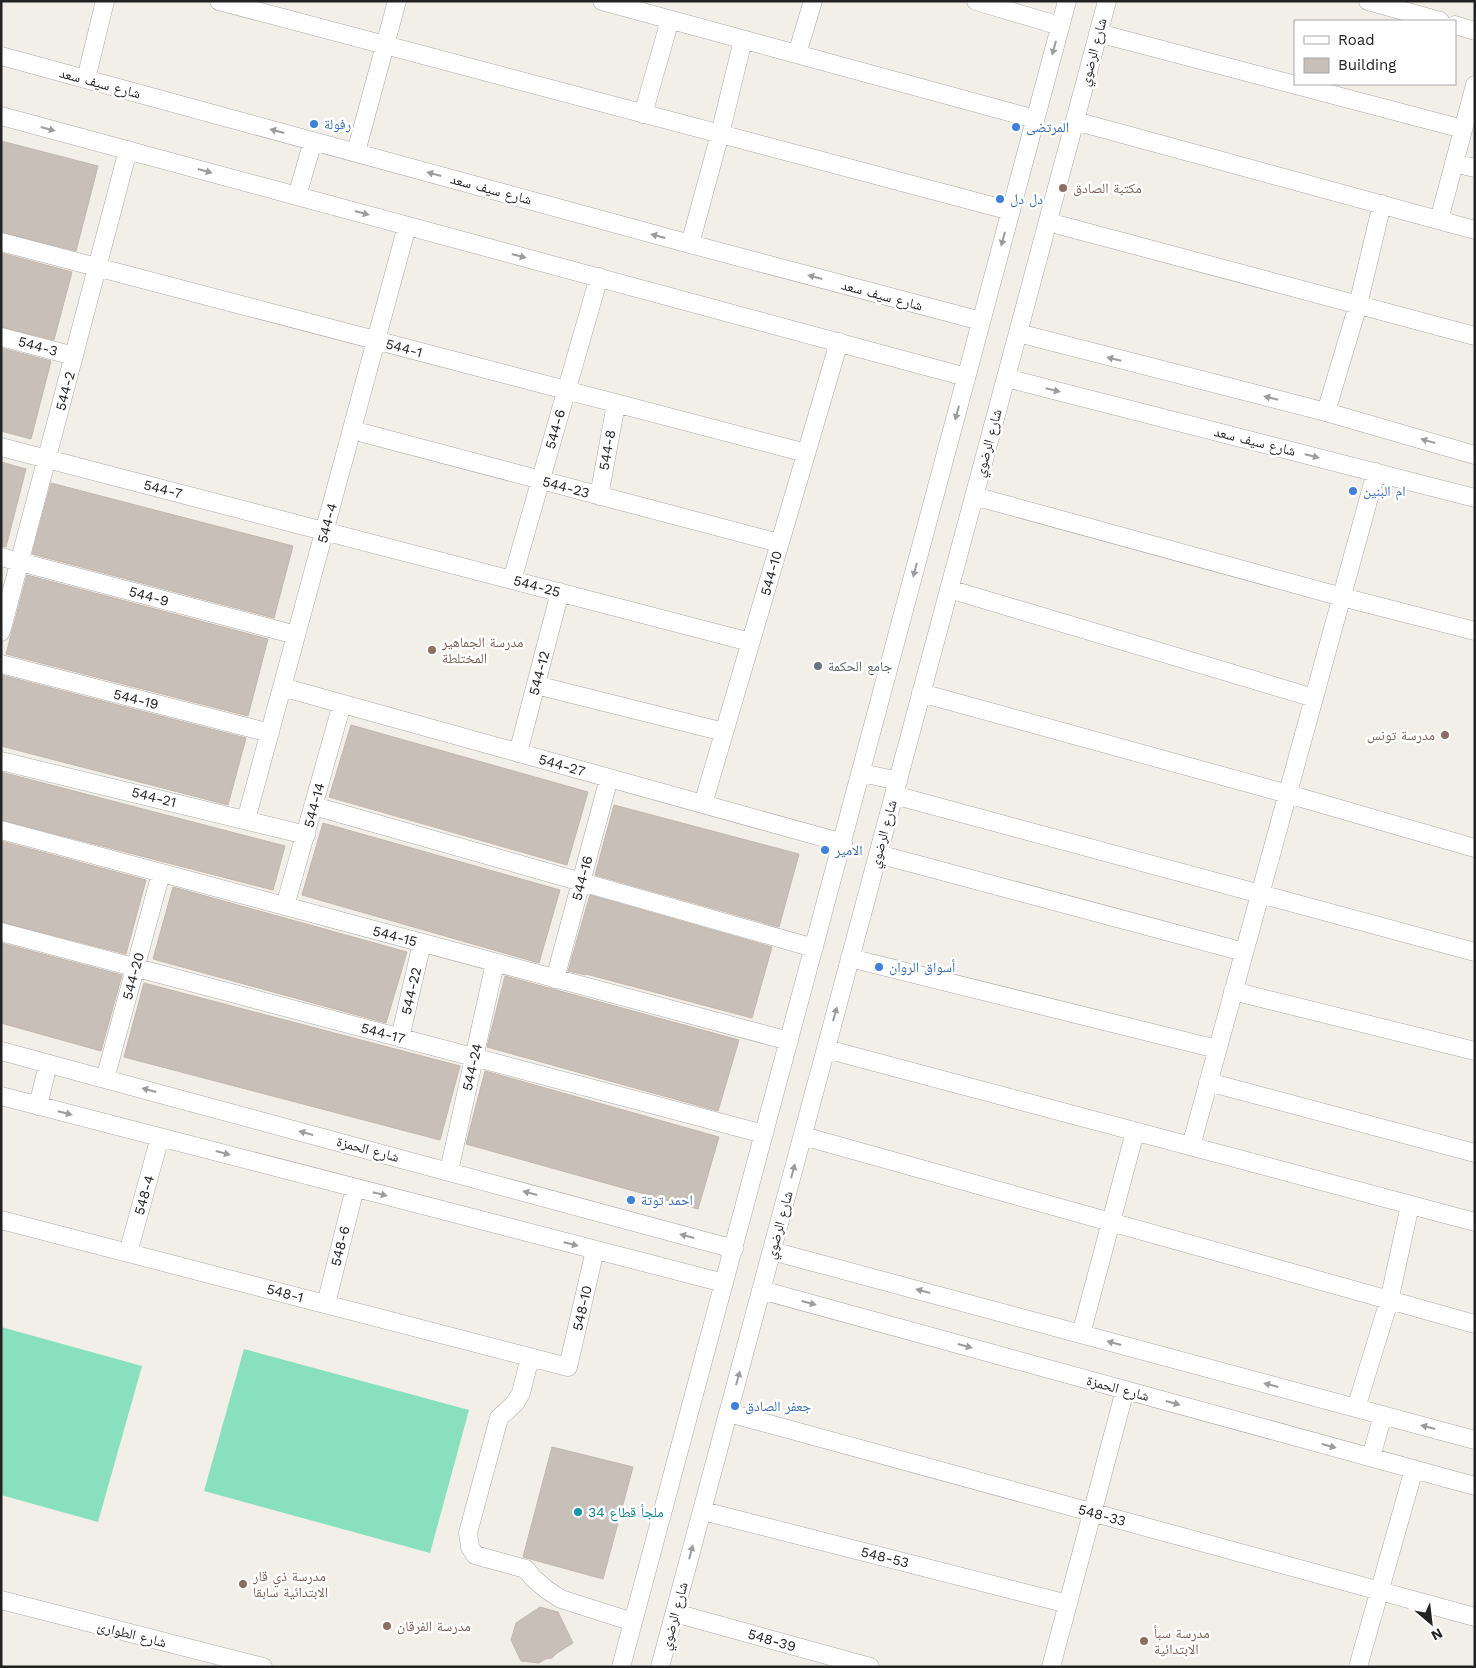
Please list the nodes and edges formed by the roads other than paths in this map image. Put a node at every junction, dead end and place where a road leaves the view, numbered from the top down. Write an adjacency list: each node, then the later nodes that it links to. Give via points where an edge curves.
1 (105, 1): 20 (street)
2 (219, 1): 17 (street)
3 (397, 1): 17 (street)
4 (602, 1): 10 (street)
5 (813, 1): 18 (street)
6 (976, 1): 13 (street)
7 (1067, 1): 13 (street)
8 (1107, 1): 15 (street, شارع الرضوي)
9 (1368, 1): 11 (street)
10 (670, 20): 16 (street); 24 (street)
11 (1436, 20)
12 (1456, 25): 14 (street)
13 (1060, 26): 26 (street, one-way to 26)
14 (1475, 31)
15 (1098, 32): 21 (street); 27 (street, شارع الرضوي)
16 (743, 40): 18 (street); 29 (street)
17 (384, 45): 24 (street); 32 (street)
18 (797, 54): 26 (street)
19 (1, 56): 20 (street, شارع سيف سعد)
20 (86, 79): 30 (street, شارع سيف سعد, one-way to 20)
21 (1294, 84)
22 (1297, 85): 28 (street)
23 (1475, 85): 28 (street)
24 (643, 114): 29 (street)
25 (1, 116): 31 (street, one-way to 31)
26 (1035, 119): 37 (street)
27 (1075, 121): 36 (street); 39 (street, شارع الرضوي)
28 (1463, 129): 33 (street)
29 (720, 134): 37 (street); 43 (street)
30 (313, 140): 32 (street, شارع سيف سعد); 35 (street)
31 (128, 150): 35 (street, one-way to 35); 44 (street, 544-2)
32 (356, 152): 43 (street, شارع سيف سعد, one-way to 32)
33 (1454, 163): 34 (street); 38 (street)
34 (1475, 168)
35 (297, 196): 40 (street, one-way to 40)
36 (1382, 204): 38 (street); 46 (street)
37 (1011, 211): 47 (street, one-way to 47)
38 (1439, 220): 41 (street)
39 (1048, 222): 46 (street); 48 (street, شارع الرضوي)
40 (407, 226): 45 (street, one-way to 45); 51 (street, 544-4)
41 (1475, 230)
42 (1, 242): 44 (street, 544-1)
43 (690, 244): 47 (street, شارع سيف سعد, one-way to 43)
44 (97, 268): 51 (street, 544-1); 53 (street, 544-2)
45 (599, 278): 52 (street); 56 (street, 544-6)
46 (1358, 305): 49 (street); 58 (street)
47 (981, 321): 54 (street)
48 (1018, 333): 55 (street, شارع الرضوي); 58 (street, one-way to 48)
49 (1475, 336)
50 (1, 337): 53 (street, 544-3)
51 (376, 341): 56 (street, 544-1); 59 (street, 544-4)
52 (839, 342): 54 (street); 61 (street, 544-10)
53 (74, 356): 63 (street, 544-2)
54 (966, 376): 91 (street, one-way to 91)
55 (1006, 378): 64 (street, شارع سيف سعد, one-way to 64); 67 (street, شارع الرضوي)
56 (566, 390): 57 (street, 544-1); 65 (street, 544-6)
57 (616, 404): 61 (street, 544-1); 66 (street, 544-8)
58 (1326, 412): 62 (street, one-way to 58)
59 (352, 430): 65 (street, 544-23); 69 (street, 544-4)
60 (1, 447): 63 (street, 544-7)
61 (806, 453): 70 (street, 544-10)
62 (1475, 455)
63 (47, 459): 69 (street, 544-7); 72 (street, 544-2)
64 (1376, 472): 68 (street, شارع سيف سعد); 76 (street)
65 (540, 480): 66 (street, 544-23); 73 (street, 544-6)
66 (599, 496): 70 (street, 544-23)
67 (974, 496): 74 (street, شارع الرضوي); 76 (street)
68 (1475, 498)
69 (324, 531): 73 (street, 544-25); 79 (street, 544-4)
70 (780, 543): 80 (street, 544-10)
71 (1, 557): 72 (street, 544-9)
72 (20, 562): 77 (street, 544-2); 79 (street, 544-9)
73 (512, 580): 75 (street, 544-25)
74 (949, 589): 84 (street, شارع الرضوي); 85 (street)
75 (560, 592): 80 (street, 544-25); 82 (street, 544-12)
76 (1342, 597): 78 (street); 85 (street)
77 (2, 625)
78 (1475, 631)
79 (296, 635): 83 (street, 544-4)
80 (750, 642): 87 (street, 544-10)
81 (1, 664): 88 (street, 544-19)
82 (536, 685): 87 (street); 89 (street, 544-12)
83 (282, 687): 86 (street, 544-27); 88 (street, 544-4)
84 (921, 693): 93 (street, شارع الرضوي); 94 (street)
85 (1314, 698): 94 (street)
86 (342, 704): 89 (street, 544-27); 96 (street, 544-14)
87 (724, 732): 95 (street, 544-10)
88 (270, 733): 97 (street, 544-4)
89 (518, 753): 92 (street, 544-27)
90 (1, 760): 97 (street, 544-21)
91 (862, 772): 93 (street); 100 (street)
92 (609, 778): 95 (street, 544-27); 104 (street, 544-16)
93 (896, 788): 102 (street, شارع الرضوي); 105 (street)
94 (1288, 794): 101 (street); 105 (street)
95 (703, 804): 100 (street, 544-27)
96 (314, 806): 99 (street, 544-14); 104 (street)
97 (246, 820): 99 (street, 544-21)
98 (1, 830): 103 (street, 544-15)
99 (306, 835): 106 (street, 544-14)
100 (843, 843): 109 (street)
101 (1475, 848)
102 (878, 854): 110 (street); 112 (street, شارع الرضوي)
103 (161, 873): 106 (street, 544-15); 114 (street, 544-20)
104 (581, 882): 109 (street); 115 (street, 544-16)
105 (1260, 894): 110 (street); 111 (street)
106 (285, 906): 108 (street, 544-15)
107 (1, 932): 114 (street, 544-17)
108 (422, 943): 113 (street, 544-15); 117 (street, 544-22)
109 (814, 948): 118 (street)
110 (1244, 952): 116 (street)
111 (1475, 952)
112 (850, 958): 119 (street, شارع الرضوي, one-way to 112); 120 (street)
113 (495, 963): 115 (street, 544-15); 123 (street, 544-24)
114 (136, 968): 117 (street, 544-17); 125 (street, 544-20)
115 (555, 979): 118 (street, 544-15)
116 (1233, 991): 120 (street); 122 (street)
117 (400, 1038): 123 (street, 544-17)
118 (789, 1041): 130 (street)
119 (826, 1049): 129 (street); 131 (street, شارع الرضوي)
120 (1217, 1049): 126 (street)
121 (1, 1051): 124 (street, شارع الحمزة)
122 (1475, 1051)
123 (474, 1058): 130 (street, 544-17); 135 (street, 544-24)
124 (48, 1064): 125 (street, شارع الحمزة); 128 (street)
125 (105, 1079): 135 (street, شارع الحمزة, one-way to 125)
126 (1208, 1082): 133 (street); 134 (street)
127 (1, 1096): 128 (street)
128 (38, 1106): 132 (street, one-way to 132)
129 (1135, 1132): 133 (street); 139 (street)
130 (764, 1134): 141 (street)
131 (802, 1136): 139 (street); 143 (street, شارع الرضوي, one-way to 131)
132 (160, 1137): 136 (street, one-way to 136); 144 (street, 548-4)
133 (1190, 1146): 137 (street)
134 (1475, 1153)
135 (449, 1171): 141 (street, شارع الحمزة, one-way to 135)
136 (355, 1188): 142 (street, one-way to 142); 148 (street, 548-6)
137 (1410, 1204): 140 (street); 147 (street)
138 (1, 1220): 144 (street, 548-1)
139 (1110, 1222): 147 (street); 150 (street)
140 (1475, 1222)
141 (734, 1249): 145 (street)
142 (595, 1250): 145 (street); 152 (street, 548-10)
143 (772, 1251): 146 (street, شارع الرضوي); 150 (street, one-way to 143)
144 (128, 1253): 148 (street, 548-1)
145 (724, 1283): 168 (street)
146 (762, 1290): 153 (street, شارع الحمزة, one-way to 153); 155 (street, شارع الرضوي, one-way to 146)
147 (1388, 1301): 149 (street); 154 (street)
148 (326, 1304): 151 (street, 548-1)
149 (1475, 1324)
150 (1081, 1334): 154 (street, one-way to 150)
151 (530, 1357): 152 (street, 548-1); 168 (street, via 521,1394 499,1418 468,1533 470,1547 475,1555 526,1569 561,1599)
152 (568, 1367)
153 (1125, 1390): 158 (street, شارع الحمزة, one-way to 158); 162 (street)
154 (1356, 1408): 156 (street)
155 (729, 1413): 161 (street, شارع الرضوي); 162 (street, 548-33)
156 (1384, 1416): 157 (street, one-way to 156); 158 (street)
157 (1475, 1440)
158 (1371, 1457): 159 (street, شارع الحمزة)
159 (1414, 1469): 160 (street, شارع الحمزة); 163 (street)
160 (1475, 1486)
161 (703, 1511): 165 (street, 548-53); 166 (street, شارع الرضوي, one-way to 161)
162 (1092, 1512): 163 (street, 548-33); 165 (street)
163 (1380, 1591): 167 (street, 548-33); 174 (street)
164 (1, 1600): 170 (street, شارع الطوارئ)
165 (1068, 1604): 173 (street)
166 (675, 1613): 171 (street, شارع الرضوي); 172 (street, 548-39)
167 (1475, 1617)
168 (633, 1622): 169 (street)
169 (622, 1666)
170 (263, 1667)
171 (660, 1667)
172 (870, 1667)
173 (1052, 1667)
174 (1358, 1667)

